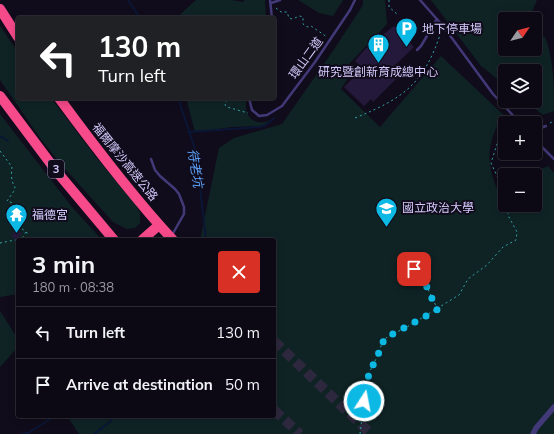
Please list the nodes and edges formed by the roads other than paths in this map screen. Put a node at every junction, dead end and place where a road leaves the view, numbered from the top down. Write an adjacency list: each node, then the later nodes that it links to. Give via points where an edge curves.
1 (280, 0): 4 (lane)
2 (355, 0): 12 (lane, 環山二道, via 330,40 282,106 267,115 259,116 252,110)
3 (420, 0): 7 (lane)
4 (271, 2): 6 (lane)
5 (0, 10): 8 (highway)
6 (272, 16)
7 (437, 19): 9 (lane); 13 (lane, via 493,94)
8 (16, 34)
9 (417, 50)
10 (0, 96): 20 (highway, 3, via 57,172)
11 (60, 100): 19 (highway, 福爾摩沙高速公路, via 101,155)
12 (250, 100)
13 (513, 116)
14 (546, 126): 15 (lane)
15 (542, 127)
16 (542, 147): 18 (lane)
17 (151, 159): 23 (lane, via 155,170 179,194 184,207 184,214)
18 (554, 159)
19 (159, 225): 21 (highway); 22 (highway, 福爾摩沙高速公路)
20 (112, 238)
21 (147, 238)
22 (171, 238)
23 (172, 238)
24 (554, 407): 25 (street)
25 (533, 434)

